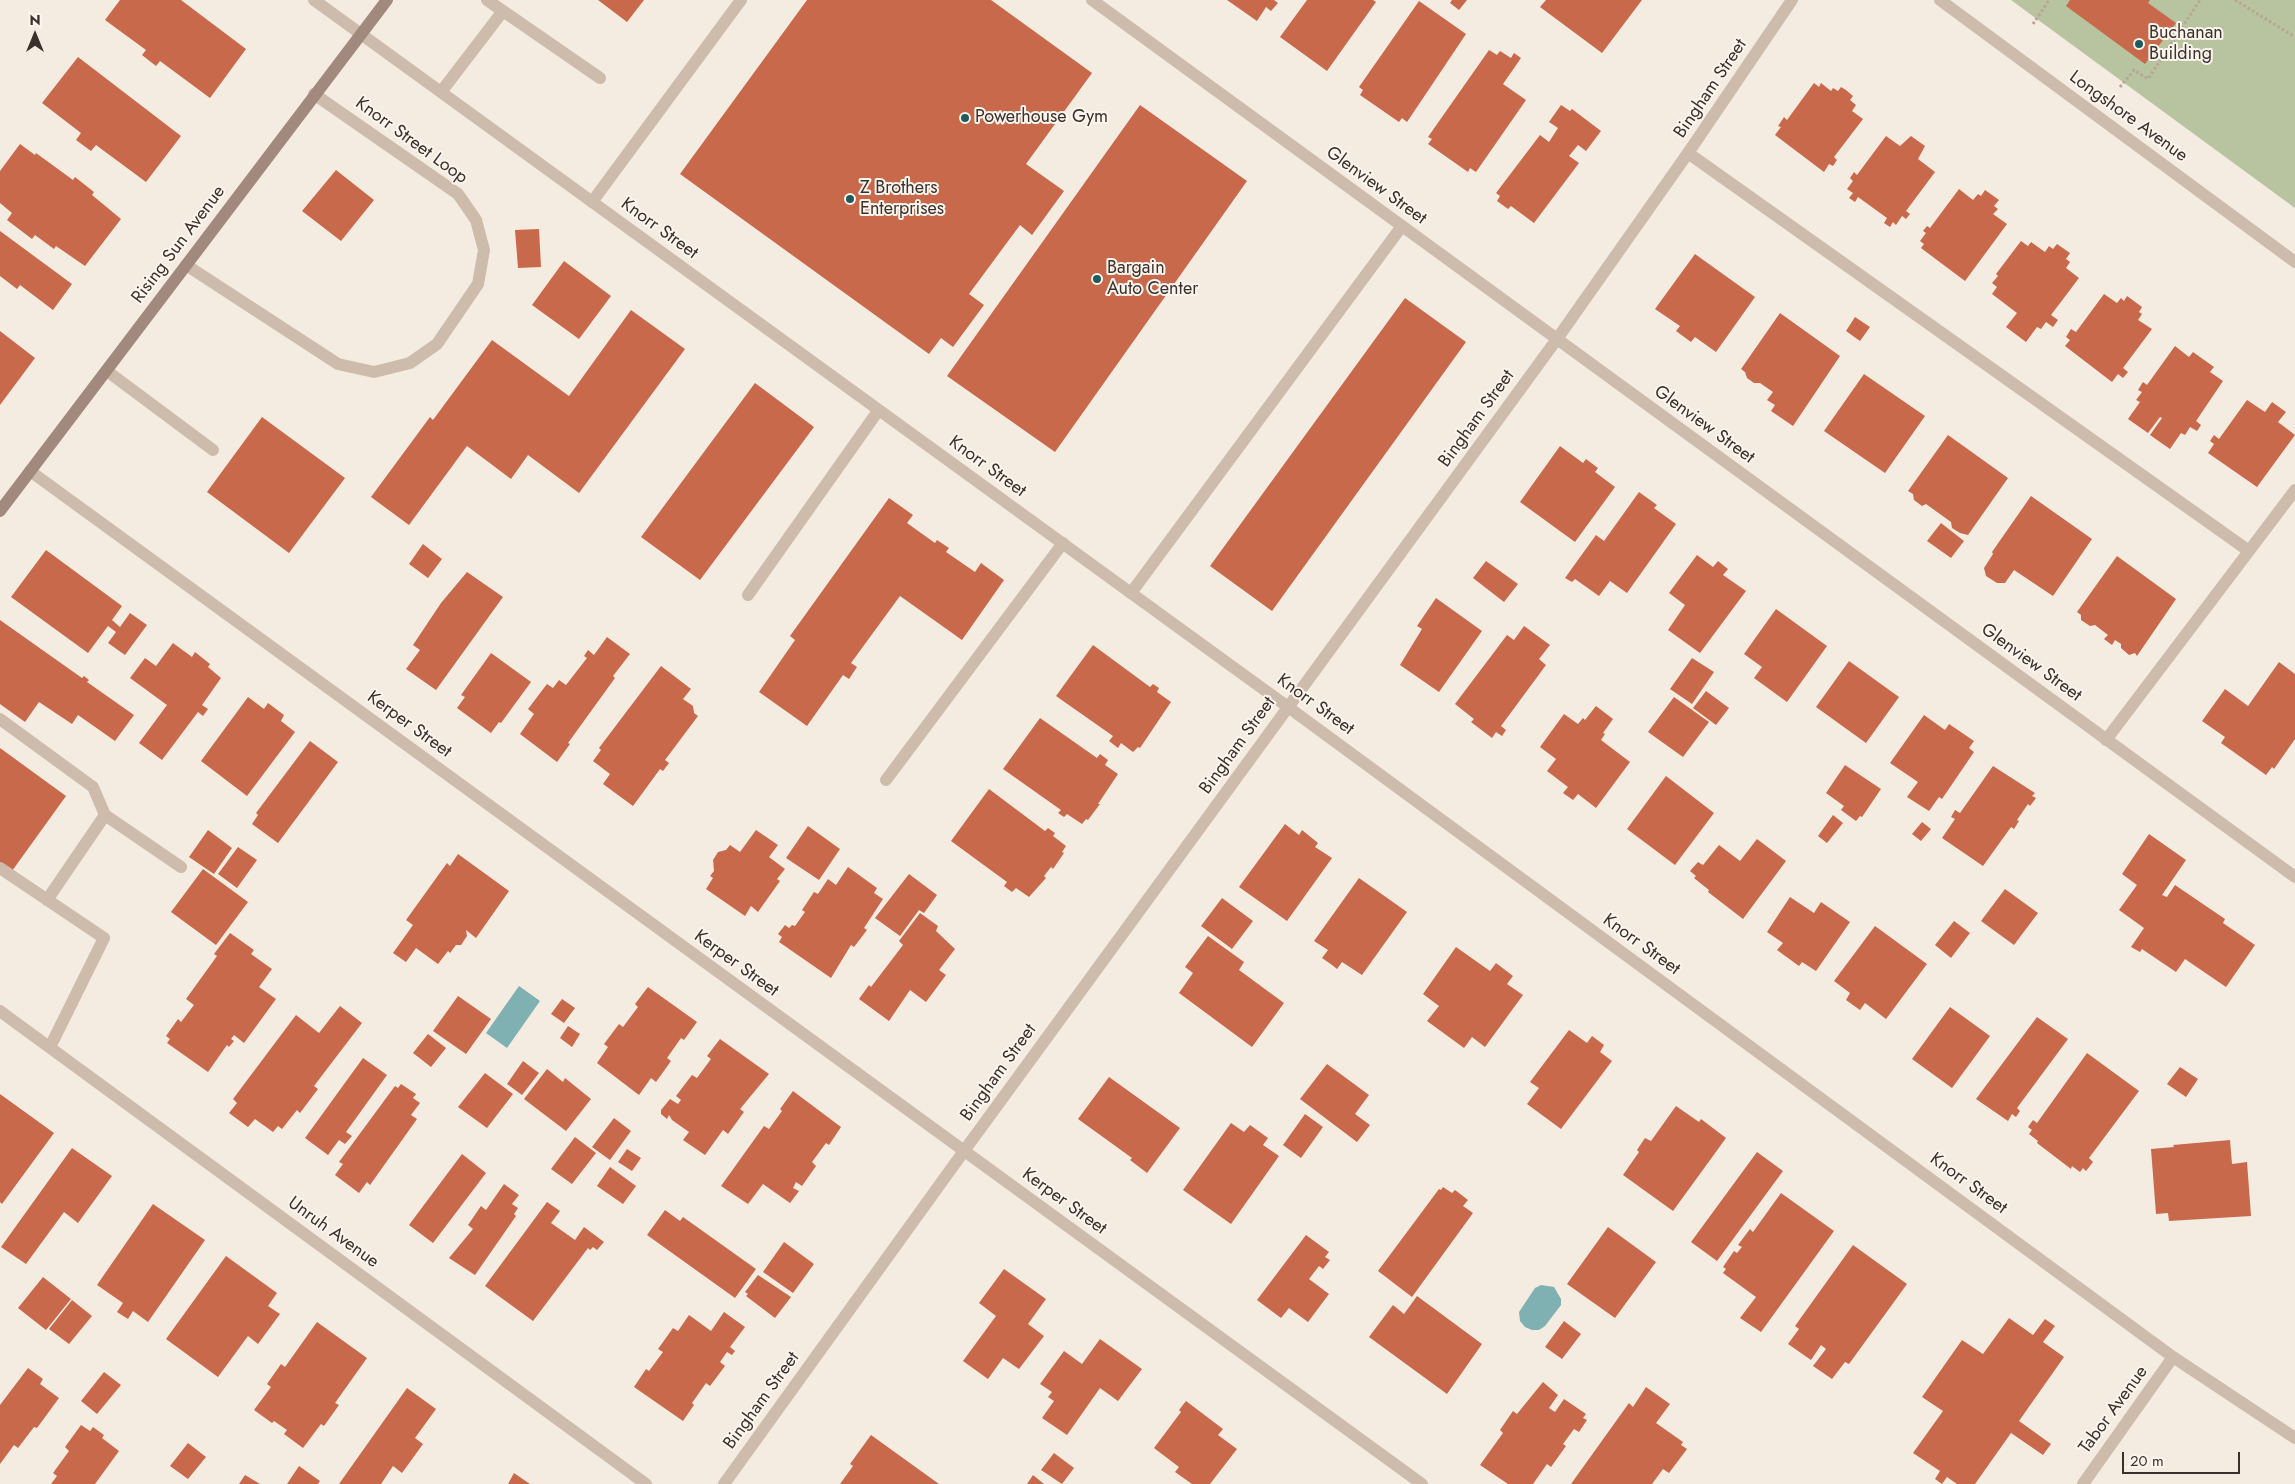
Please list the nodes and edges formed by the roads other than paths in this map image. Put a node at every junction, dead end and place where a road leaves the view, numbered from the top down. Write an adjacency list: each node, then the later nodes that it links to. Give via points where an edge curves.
1 (314, 0): 9 (street, Knorr Street)
2 (387, 0): 9 (main road, Rising Sun Avenue)
3 (487, 0): 8 (street)
4 (741, 0): 14 (street)
5 (1092, 0): 15 (street, Glenview Street)
6 (1792, 0): 13 (street, Bingham Street)
7 (1940, 0): 16 (street, Longshore Avenue)
8 (503, 11): 10 (street); 11 (street)
9 (360, 33): 11 (street, Knorr Street); 12 (main road, Rising Sun Avenue)
10 (600, 78)
11 (441, 92): 14 (street, Knorr Street)
12 (314, 94): 17 (main road, Rising Sun Avenue); 17 (street, Knorr Street Loop, via 458,194 476,220 484,250 478,284 437,344 410,363 374,372 338,364)
13 (1688, 153): 18 (street, Bingham Street); 26 (street)
14 (592, 202): 20 (street, Knorr Street)
15 (1402, 226): 18 (street, Glenview Street); 27 (street)
16 (2295, 262)
17 (186, 265): 19 (main road, Rising Sun Avenue)
18 (1557, 339): 29 (street, Bingham Street); 31 (street, Glenview Street)
19 (107, 371): 21 (street); 22 (main road, Rising Sun Avenue)
20 (878, 411): 25 (street, Knorr Street); 28 (street)
21 (213, 450)
22 (30, 471): 24 (main road, Rising Sun Avenue); 40 (street, Kerper Street)
23 (2295, 490): 26 (street)
24 (0, 511)
25 (1063, 543): 27 (street, Knorr Street); 32 (street)
26 (2249, 551): 31 (street)
27 (1130, 593): 29 (street, Knorr Street)
28 (748, 594)
29 (1288, 707): 40 (street, Bingham Street); 41 (street, Knorr Street)
30 (0, 719): 33 (street, via 93,787)
31 (2106, 740): 36 (street, Glenview Street)
32 (886, 780)
33 (105, 815): 34 (street); 37 (street)
34 (180, 867)
35 (0, 868): 37 (street)
36 (2295, 877)
37 (47, 900): 39 (street, via 104,938)
38 (0, 1011): 39 (street, Unruh Avenue)
39 (50, 1047): 43 (street, Unruh Avenue)
40 (964, 1151): 44 (street, Bingham Street); 45 (street, Kerper Street)
41 (2173, 1357): 42 (street, Knorr Street); 46 (street, Tabor Avenue)
42 (2295, 1438)
43 (646, 1484)
44 (724, 1484)
45 (1422, 1484)
46 (2083, 1484)

